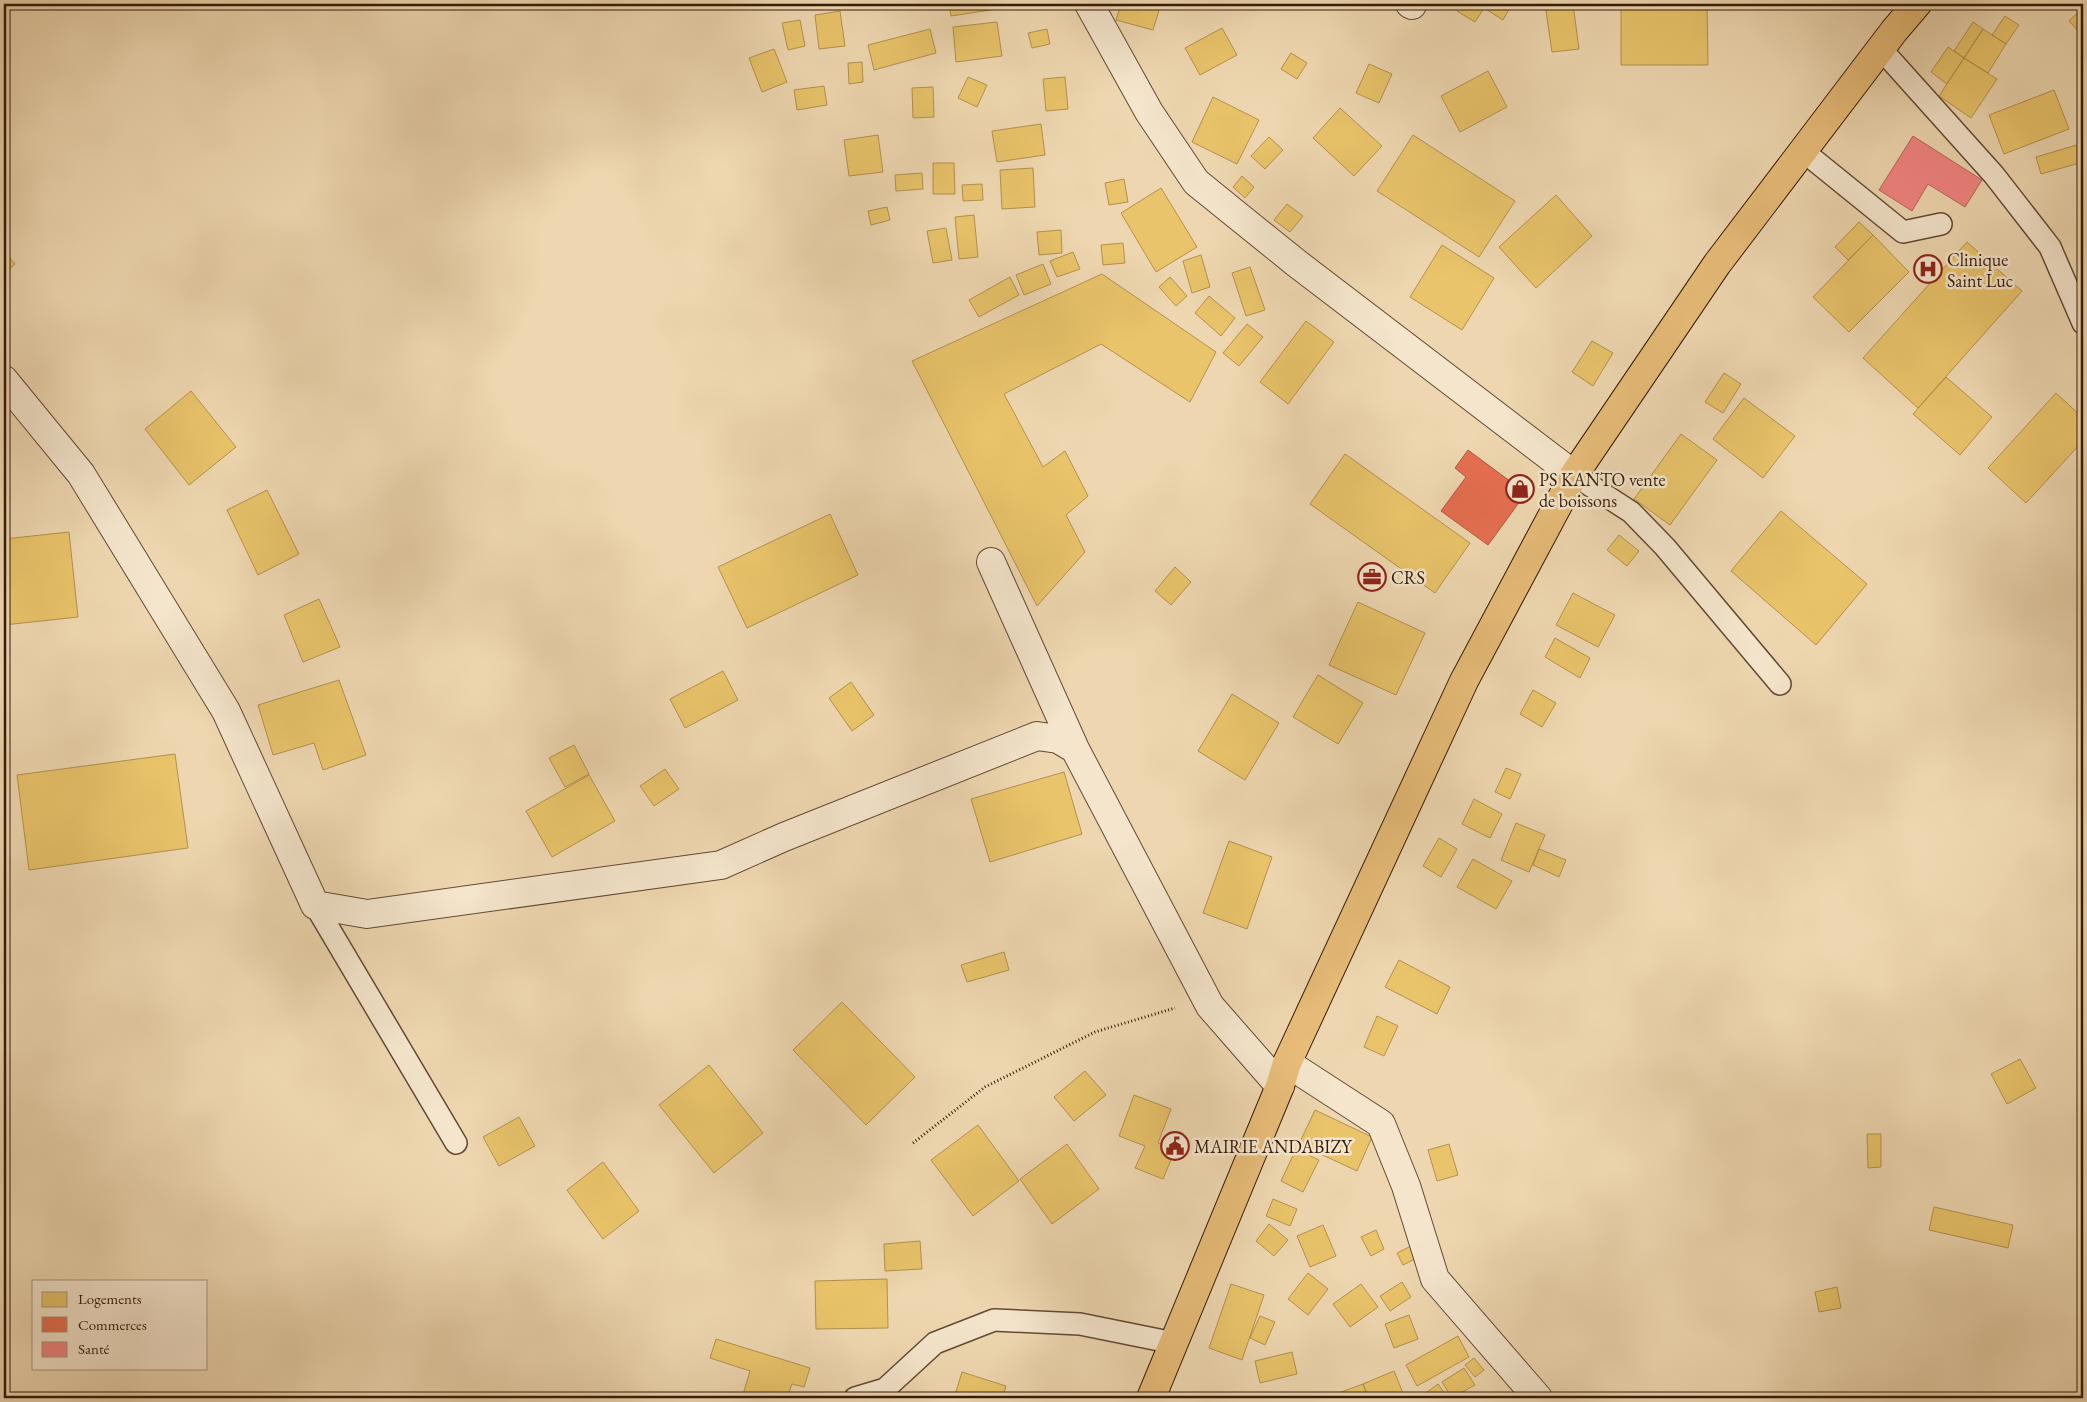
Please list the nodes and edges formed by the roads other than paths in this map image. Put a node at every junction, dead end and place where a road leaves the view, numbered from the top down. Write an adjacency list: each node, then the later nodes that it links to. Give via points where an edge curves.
1 (1089, 4): 8 (street, via 1149,112 1196,182 1295,262)
2 (1917, 4): 3 (main road)
3 (1881, 49): 4 (main road); 6 (lane, via 1994,174 2050,247)
4 (1802, 151): 5 (lane, via 1903,232); 8 (main road, via 1717,264)
5 (1941, 224)
6 (2083, 323)
7 (4, 380): 12 (street, via 81,474 226,711)
8 (1574, 475): 10 (lane, via 1631,512 1665,547); 13 (main road, via 1464,680)
9 (991, 562): 11 (street)
10 (1780, 684)
11 (1075, 749): 12 (street, via 1058,739 1037,736 721,865 367,914); 13 (street, via 1210,1006)
12 (315, 905): 14 (lane)
13 (1284, 1074): 15 (main road); 18 (street, via 1381,1124 1406,1186 1435,1279)
14 (456, 1143)
15 (1174, 1343): 16 (lane, via 1080,1324 994,1320 935,1343 885,1389); 17 (main road)
16 (855, 1398)
17 (1152, 1398)
18 (1538, 1398)

